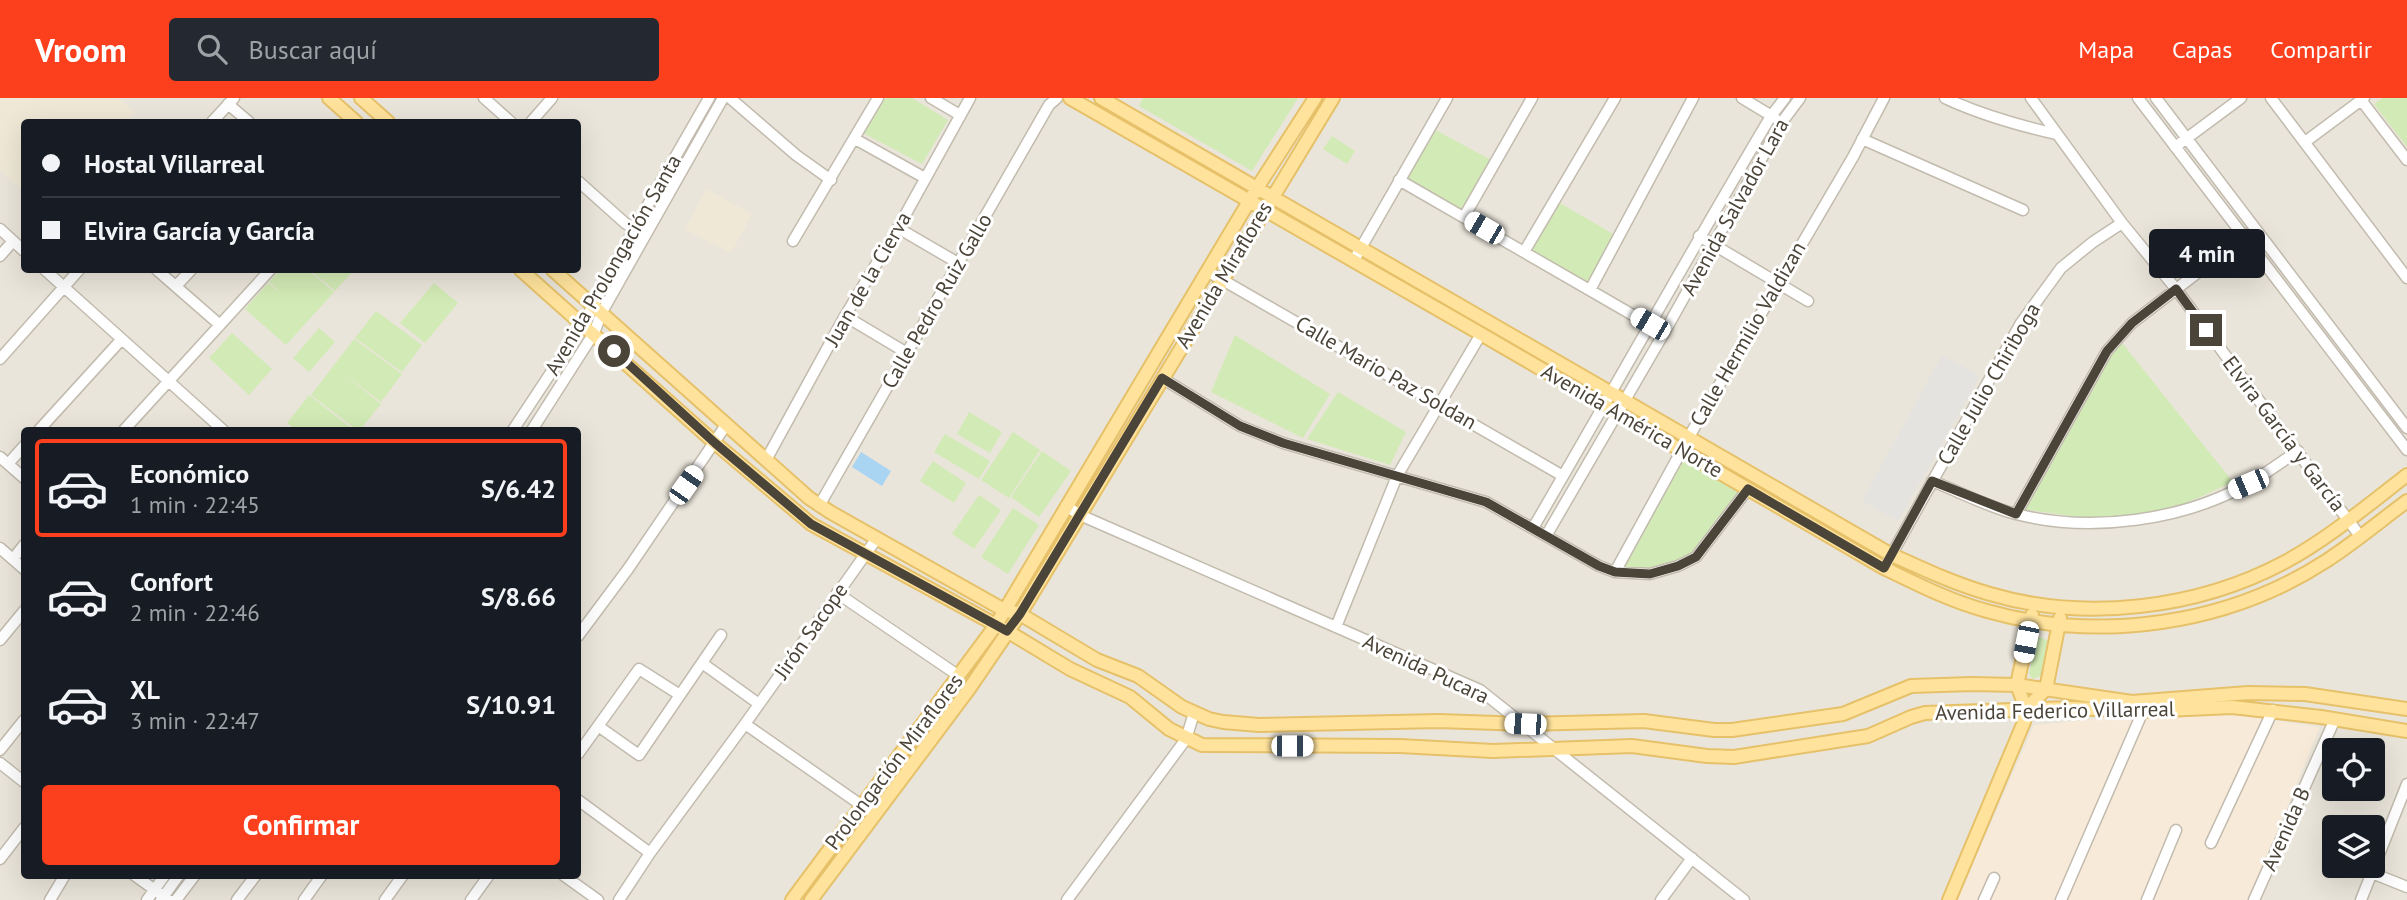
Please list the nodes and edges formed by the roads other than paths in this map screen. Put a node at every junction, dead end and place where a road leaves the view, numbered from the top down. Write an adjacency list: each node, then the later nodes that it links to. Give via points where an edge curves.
1 (329, 98): 36 (main road)
2 (360, 98): 37 (main road)
3 (484, 98): 38 (street)
4 (552, 98): 39 (street)
5 (709, 98): 62 (street, Avenida Prolongación Santa)
6 (723, 98): 63 (street, Avenida Prolongación Santa)
7 (730, 98): 49 (street)
8 (878, 98): 42 (street)
9 (931, 98): 32 (street)
10 (970, 98): 32 (street, Juan de la Cierva)
11 (1057, 98): 74 (street, Calle Pedro Ruiz Gallo)
12 (1070, 98): 54 (main road, Avenida América Norte)
13 (1101, 98): 52 (main road, Avenida América Norte)
14 (1315, 98): 52 (main road, Avenida Miraflores)
15 (1447, 98): 50 (street)
16 (1532, 98): 57 (street)
17 (1615, 98): 71 (street)
18 (1693, 98): 89 (street)
19 (1742, 98): 33 (street)
20 (1784, 98): 33 (street, Avenida Salvador Lara)
21 (1800, 98): 40 (street, Avenida Salvador Lara)
22 (1884, 98): 43 (street, Calle Hermilio Valdizan)
23 (1945, 98): 41 (street, via 1998,120)
24 (2031, 98): 41 (street, Elvira García y García)
25 (2138, 98): 46 (street)
26 (2156, 98): 44 (street)
27 (2241, 98): 44 (street)
28 (2271, 98): 45 (street)
29 (1329, 99): 53 (main road, Avenida Miraflores)
30 (2362, 99): 45 (street); 47 (street)
31 (231, 101): 34 (street); 35 (street)
32 (960, 115): 48 (street, Juan de la Cierva)
33 (1771, 116): 40 (street); 64 (street, Avenida Salvador Lara)
34 (215, 119)
35 (246, 119)
36 (353, 119)
37 (384, 119)
38 (508, 119)
39 (534, 119)
40 (1782, 122): 68 (street, Avenida Salvador Lara)
41 (2056, 134): 58 (street, Elvira García y García)
42 (855, 139): 48 (street); 49 (street)
43 (1862, 139): 56 (street); 85 (street, Calle Hermilio Valdizan)
44 (2187, 139): 46 (street); 60 (street)
45 (2305, 142): 83 (street)
46 (2175, 147): 65 (street)
47 (2407, 160)
48 (925, 178): 59 (street, Juan de la Cierva)
49 (831, 180): 67 (street)
50 (1399, 180): 57 (street); 69 (street)
51 (581, 184): 62 (street)
52 (1257, 188): 53 (main road, Avenida América Norte); 54 (main road, Avenida Miraflores)
53 (1272, 196): 55 (main road, Avenida Miraflores); 69 (main road, Avenida América Norte)
54 (1250, 200): 55 (main road, Avenida América Norte); 75 (main road, Avenida Miraflores)
55 (1264, 208): 73 (main road, Avenida América Norte); 84 (main road, Avenida Miraflores)
56 (2023, 210)
57 (1464, 217): 71 (street)
58 (2122, 223): 88 (street, Elvira García y García); 131 (street, Calle Julio Chiriboga, via 2061,268 2021,323)
59 (898, 228): 74 (street); 92 (street, Juan de la Cierva)
60 (2257, 228): 65 (street); 118 (street)
61 (0, 229): 66 (street)
62 (634, 229): 63 (street); 91 (street, Avenida Prolongación Santa)
63 (645, 236): 91 (street, Avenida Prolongación Santa)
64 (1699, 236): 68 (street); 94 (street, Avenida Salvador Lara)
65 (2244, 237): 88 (street); 123 (street)
66 (13, 241): 70 (street); 72 (street)
67 (793, 242)
68 (1713, 245): 85 (street); 97 (street, Avenida Salvador Lara)
69 (1361, 247): 73 (street); 105 (main road, Avenida América Norte)
70 (21, 248)
71 (1524, 252): 89 (street)
72 (0, 256)
73 (1354, 260): 98 (main road, Avenida América Norte)
74 (958, 263): 100 (street, Calle Pedro Ruiz Gallo)
75 (1207, 271): 84 (street, Calle Mario Paz Soldan); 102 (main road, Avenida Miraflores)
76 (48, 273): 87 (street)
77 (76, 273): 87 (street)
78 (161, 273): 86 (street)
79 (188, 273): 86 (street)
80 (267, 273): 95 (street)
81 (524, 273): 93 (main road, Avenida Federico Villarreal)
82 (557, 273): 91 (main road)
83 (2407, 278)
84 (1222, 279): 104 (main road, Avenida Miraflores); 107 (street, Calle Mario Paz Soldan)
85 (1777, 283): 90 (street); 119 (street, Calle Hermilio Valdizan)
86 (176, 286): 95 (street)
87 (64, 287): 99 (street); 101 (street)
88 (2176, 289): 122 (street, Elvira García y García); 136 (street, via 2132,323 2107,351)
89 (1590, 290): 94 (street)
90 (1808, 301)
91 (597, 308): 93 (street, Avenida Prolongación Santa); 96 (street, Avenida Prolongación Santa); 112 (main road)
92 (845, 316): 100 (street); 126 (street, Juan de la Cierva)
93 (583, 324): 96 (main road, Avenida Federico Villarreal); 109 (street, Avenida Prolongación Santa)
94 (1650, 324): 97 (street); 105 (street, Avenida Salvador Lara)
95 (220, 325): 103 (street)
96 (594, 333): 111 (street, Avenida Prolongación Santa); 120 (main road, Avenida Federico Villarreal)
97 (1664, 333): 106 (street, Avenida Salvador Lara)
98 (1481, 334): 107 (street); 108 (main road, Avenida América Norte)
99 (121, 340): 103 (street); 113 (street)
100 (907, 353): 134 (street, Calle Pedro Ruiz Gallo)
101 (0, 359)
102 (1143, 377): 104 (main road); 135 (main road, Avenida Miraflores)
103 (168, 381): 114 (street); 115 (street)
104 (1160, 382): 129 (street, via 1240,426); 137 (main road, Avenida Miraflores)
105 (1613, 393): 106 (main road, Avenida América Norte); 108 (street, Avenida Salvador Lara)
106 (1626, 400): 110 (street, Avenida Salvador Lara); 119 (main road, Avenida América Norte)
107 (1439, 404): 129 (street); 130 (street, Calle Mario Paz Soldan)
108 (1605, 405): 110 (main road, Avenida América Norte); 130 (street, Avenida Salvador Lara)
109 (528, 410): 111 (street); 116 (street, Avenida Prolongación Santa)
110 (1618, 414): 124 (main road, Avenida América Norte); 140 (street, Avenida Salvador Lara)
111 (540, 420): 117 (street, Avenida Prolongación Santa)
112 (726, 425): 120 (street); 126 (main road)
113 (42, 427)
114 (127, 427)
115 (215, 427)
116 (515, 427)
117 (534, 427)
118 (2407, 428)
119 (1690, 437): 124 (street, Calle Hermilio Valdizan); 145 (main road, Avenida América Norte)
120 (715, 443): 146 (main road, Avenida Federico Villarreal, via 811,524); 165 (street)
121 (21, 448): 125 (street)
122 (2298, 450): 136 (street, via 2248,484 2193,508 2135,521 2075,523); 138 (street, Elvira García y García)
123 (2407, 450)
124 (1682, 452): 132 (main road, Avenida América Norte); 150 (street, Calle Hermilio Valdizan)
125 (4, 460): 127 (street)
126 (766, 460): 134 (main road)
127 (21, 475)
128 (2407, 475): 138 (main road, Avenida América Norte)
129 (1397, 476): 139 (street, via 1486,502); 163 (street)
130 (1563, 476): 139 (street, Avenida Salvador Lara)
131 (1932, 481): 136 (street); 145 (street, Calle Julio Chiriboga)
132 (1748, 489): 149 (main road, Avenida América Norte); 150 (street, via 1696,557 1650,574)
133 (2407, 501): 141 (main road, Avenida América Norte)
134 (819, 506): 142 (main road)
135 (1066, 506): 137 (street, Avenida Pucara); 157 (main road, Avenida Miraflores)
136 (2016, 514)
137 (1080, 515): 158 (main road, Avenida Miraflores); 163 (street, Avenida Pucara)
138 (2348, 520): 141 (street, Elvira García y García); 156 (main road, Avenida América Norte, via 2259,575 2195,596)
139 (1533, 528): 140 (street)
140 (1546, 536): 150 (street)
141 (2360, 536): 162 (main road, Avenida América Norte, via 2296,578 2236,604 2171,621)
142 (877, 538): 146 (street, Jirón Sacope); 157 (main road)
143 (0, 548): 147 (street)
144 (21, 549): 147 (street)
145 (1891, 554): 149 (street, Calle Julio Chiriboga); 151 (main road, Avenida América Norte)
146 (864, 555): 152 (street, Jirón Sacope); 164 (main road, Avenida Federico Villarreal)
147 (13, 559): 148 (street)
148 (21, 566)
149 (1884, 568): 153 (main road, Avenida América Norte)
150 (1615, 572)
151 (1953, 582): 153 (main road); 154 (main road, Avenida América Norte)
152 (837, 593): 169 (street); 173 (street, Jirón Sacope)
153 (1947, 598): 160 (main road, Avenida América Norte)
154 (2034, 604): 155 (main road, Avenida América Norte); 160 (main road)
155 (2062, 608): 156 (main road, Avenida América Norte); 161 (main road)
156 (2122, 608): 162 (main road)
157 (1004, 610): 158 (main road); 164 (main road, Avenida Miraflores)
158 (1020, 614): 164 (main road, Avenida Miraflores); 178 (main road, Avenida Federico Villarreal, via 1097,660 1138,676)
159 (21, 615): 167 (street)
160 (2030, 621): 161 (main road, Avenida América Norte); 170 (main road)
161 (2059, 625): 162 (main road, Avenida América Norte); 171 (main road)
162 (2122, 626)
163 (1336, 627): 182 (street, Avenida Pucara, via 1480,690)
164 (1002, 628): 169 (main road, Prolongación Miraflores); 185 (main road, Avenida Federico Villarreal, via 1130,697); 194 (main road, Prolongación Miraflores, via 969,690)
165 (581, 632)
166 (721, 635): 168 (street)
167 (0, 640)
168 (702, 663): 172 (street); 173 (street)
169 (959, 676): 193 (main road, Prolongación Miraflores)
170 (2017, 685): 171 (main road, Avenida Federico Villarreal); 174 (main road); 182 (main road, Avenida Federico Villarreal, via 1911,686 1843,714 1732,730 1644,721)
171 (2046, 689): 174 (main road); 175 (main road, Avenida Federico Villarreal, via 2132,702 2248,693 2305,694)
172 (680, 695): 183 (street, via 639,669); 183 (street, via 639,755)
173 (760, 704): 180 (street, Jirón Sacope)
174 (2026, 709): 177 (main road, Avenida Federico Villarreal); 186 (main road, Avenida Federico Villarreal, via 1925,713 1868,736 1734,757 1632,746); 232 (main road)
175 (2407, 709)
176 (2273, 710): 177 (main road, Avenida Federico Villarreal, via 2219,706); 179 (main road, Avenida Federico Villarreal); 198 (street)
177 (2143, 711): 234 (street)
178 (1194, 713): 182 (main road, Avenida Federico Villarreal, via 1223,722 1259,725); 185 (street)
179 (2334, 719): 184 (main road, Avenida Federico Villarreal); 236 (street, Avenida B)
180 (746, 723): 193 (street); 199 (street, Jirón Sacope)
181 (21, 724): 187 (street)
182 (1525, 724): 186 (street, Avenida Pucara)
183 (598, 726): 188 (street)
184 (2407, 731)
185 (1186, 739): 186 (main road, Avenida Federico Villarreal, via 1224,747); 229 (street)
186 (1555, 749): 200 (street, Avenida Pucara)
187 (0, 750)
188 (581, 750)
189 (0, 762): 190 (street)
190 (21, 780)
191 (2407, 784): 197 (street)
192 (581, 802): 199 (street)
193 (861, 805): 194 (street); 227 (main road, Prolongación Miraflores)
194 (874, 814): 228 (main road, Prolongación Miraflores)
195 (2176, 830): 235 (street)
196 (21, 832): 201 (street)
197 (2385, 840)
198 (2211, 844)
199 (650, 853): 226 (street, Jirón Sacope)
200 (1692, 858): 230 (street); 231 (street, Avenida Pucara)
201 (0, 859)
202 (1994, 878): 233 (street)
203 (2370, 878): 237 (street)
204 (2384, 878): 215 (street)
205 (63, 879): 219 (street)
206 (140, 879): 216 (street)
207 (162, 879): 216 (street)
208 (177, 879): 217 (street)
209 (192, 879): 221 (street)
210 (253, 879): 218 (street)
211 (319, 879): 222 (street)
212 (400, 879): 223 (street)
213 (486, 879): 224 (street)
214 (569, 879): 225 (street)
215 (2407, 887)
216 (155, 890): 217 (street); 220 (street)
217 (165, 899)
218 (240, 899)
219 (50, 900)
220 (146, 900)
221 (176, 900)
222 (304, 900)
223 (385, 900)
224 (472, 900)
225 (598, 900)
226 (619, 900)
227 (792, 900)
228 (811, 900)
229 (1067, 900)
230 (1661, 900)
231 (1744, 900)
232 (1949, 900)
233 (1984, 900)
234 (2061, 900)
235 (2147, 900)
236 (2254, 900)
237 (2361, 900)

